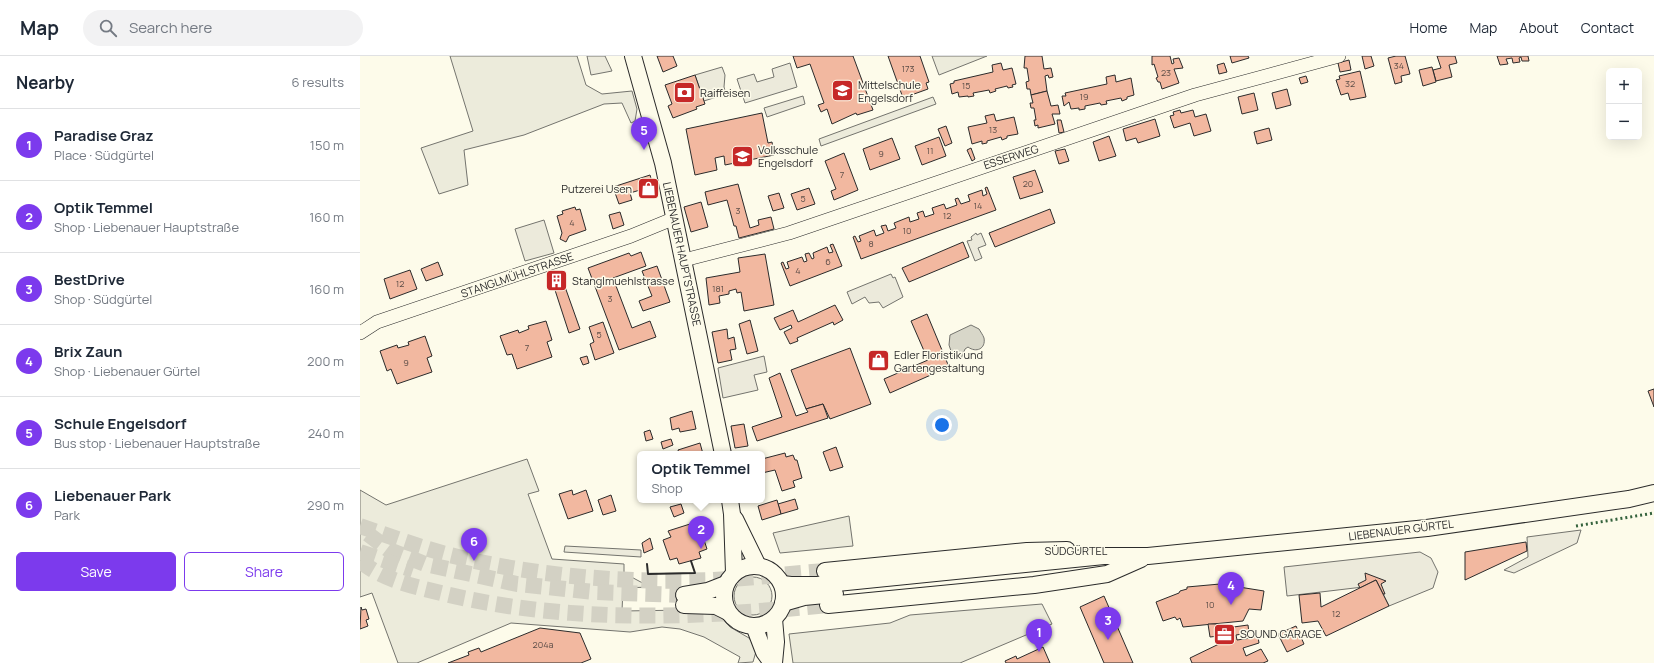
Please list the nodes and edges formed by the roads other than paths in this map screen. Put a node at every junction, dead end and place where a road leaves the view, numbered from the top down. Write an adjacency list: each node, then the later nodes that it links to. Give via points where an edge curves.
1 (633, 56): 3 (main road, LIEBENAUER HAUPTSTRASSE, via 657,138)
2 (1338, 56): 4 (street, ESSERWEG, via 1195,95 789,233)
3 (675, 218): 4 (main road, LIEBENAUER HAUPTSTRASSE); 5 (street, STANGLMÜHLSTRASSE, via 631,236 377,322)
4 (684, 260): 6 (main road, LIEBENAUER HAUPTSTRASSE)
5 (360, 333)
6 (722, 451)
7 (1654, 493): 9 (main road, LIEBENAUER GÜRTEL, via 1629,499 1427,528)
8 (731, 507): 10 (main road); 12 (main road)
9 (1148, 556): 11 (main road, SÜDGÜRTEL, via 1102,549 1027,551); 13 (main road, via 1104,556 816,585); 14 (main road, via 1105,567 804,597); 15 (main road, SÜDGÜRTEL, via 1107,574 1034,585)
10 (758, 566): 12 (main road, via 746,567); 13 (main road, via 772,572)
11 (825, 572)
12 (730, 579): 16 (main road, via 724,602); 16 (main road, via 684,600 716,606)
13 (782, 584): 14 (main road)
14 (783, 603): 17 (main road)
15 (828, 606)
16 (728, 612): 18 (main road, via 738,622)
17 (774, 619): 18 (main road); 19 (main road, via 776,642)
18 (754, 626): 19 (main road, via 764,652)
19 (773, 663)

